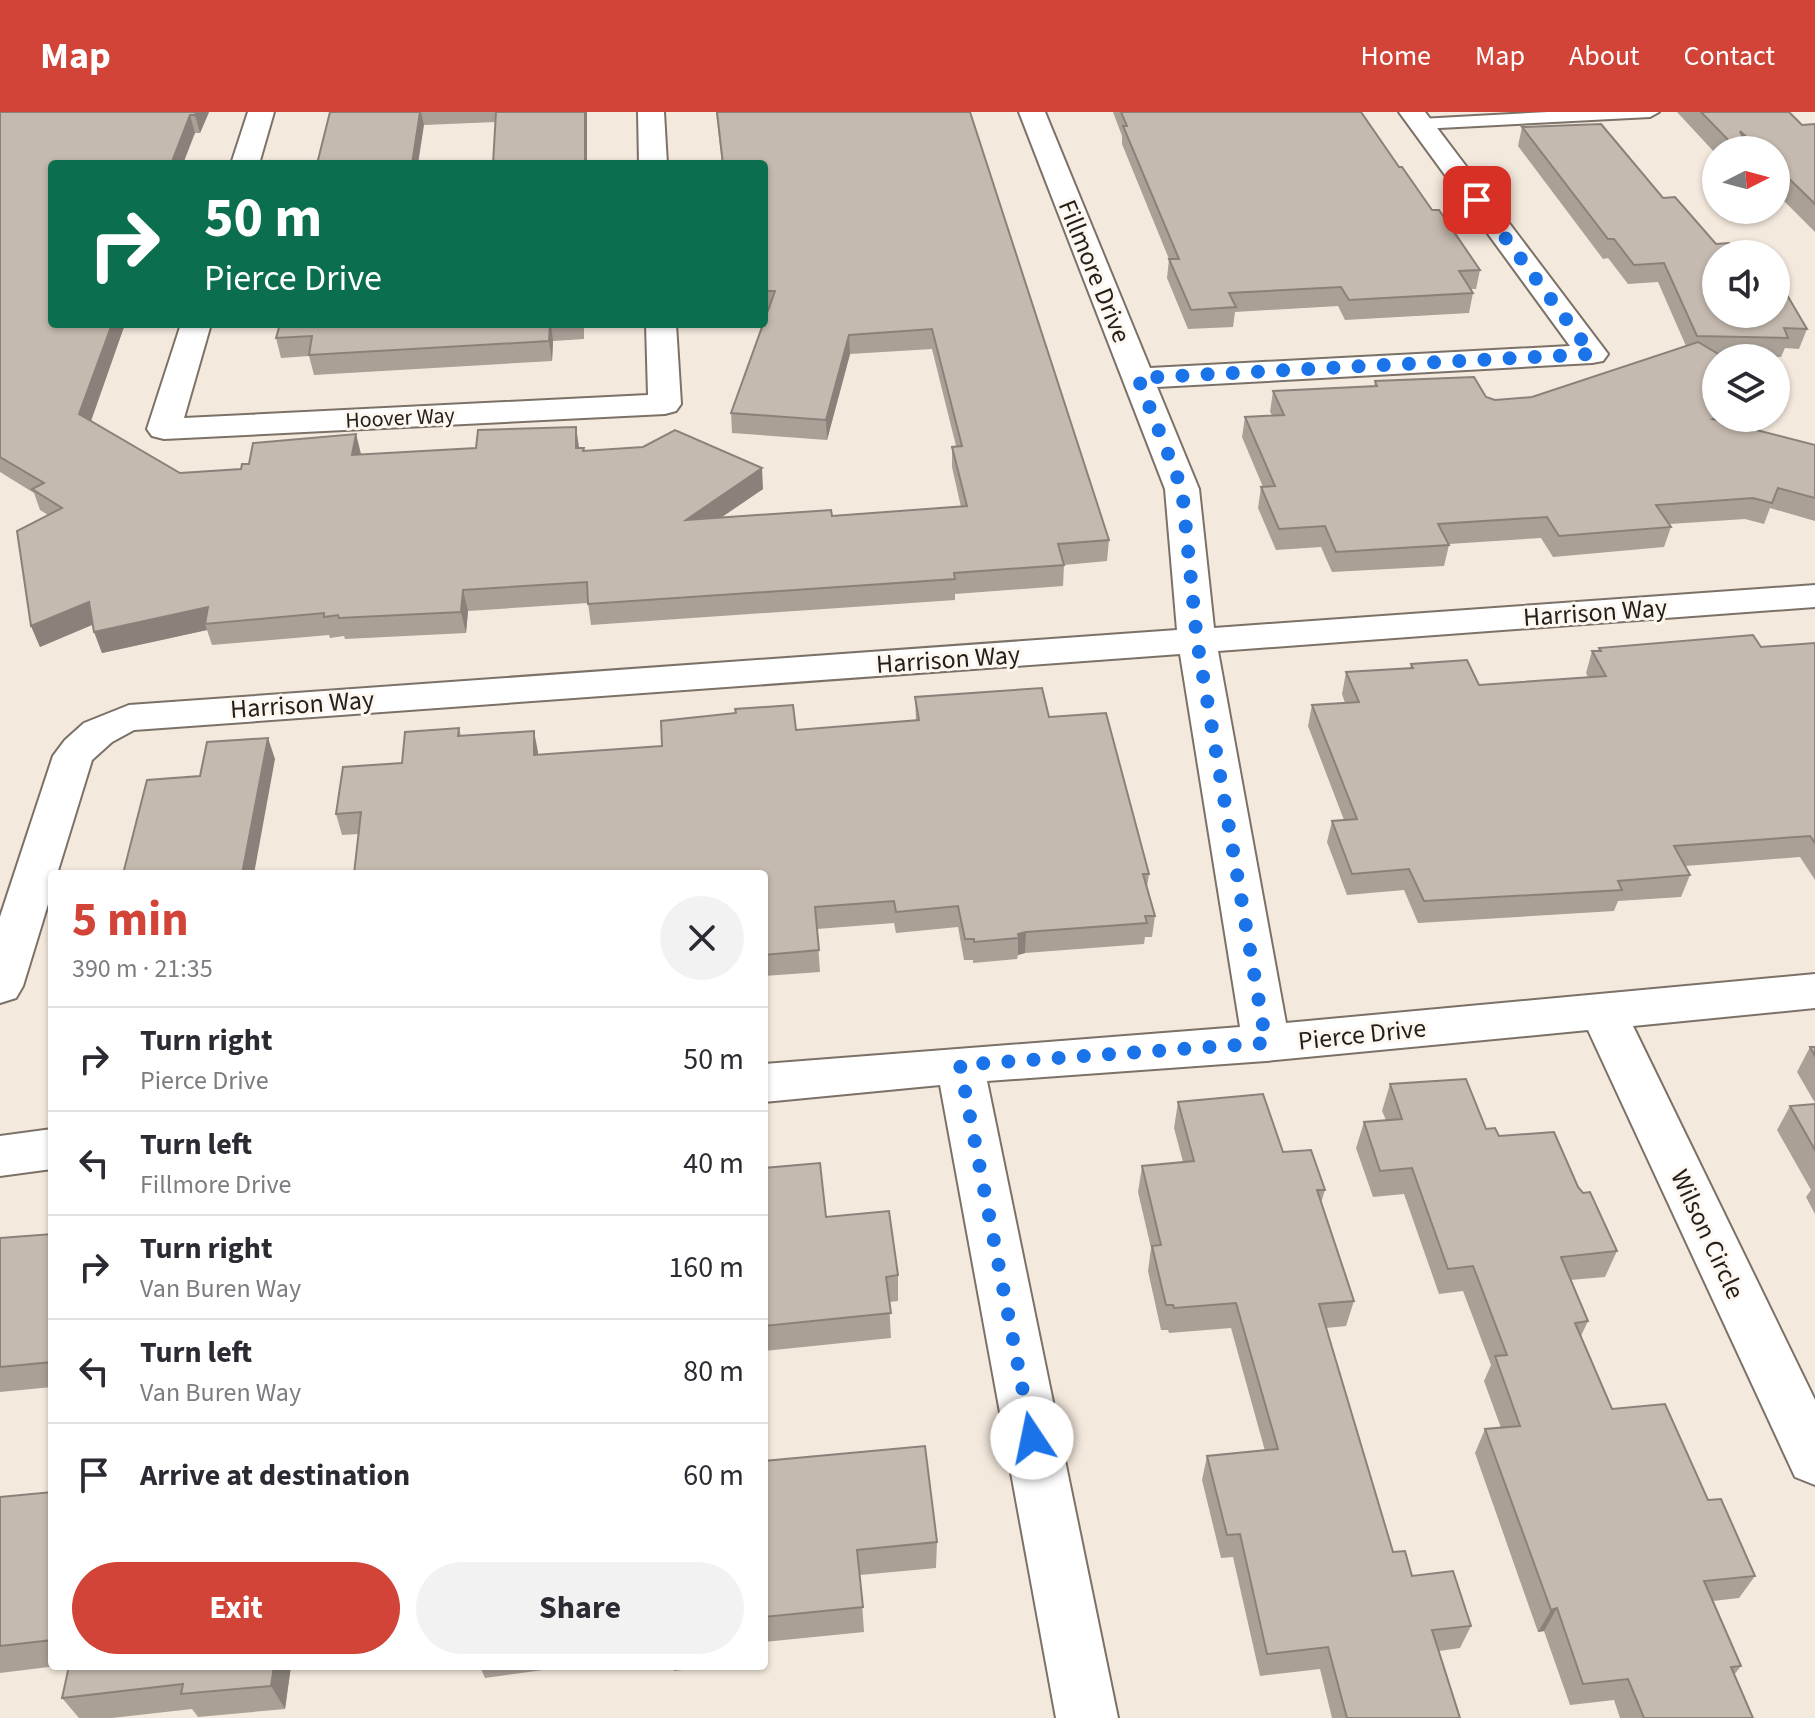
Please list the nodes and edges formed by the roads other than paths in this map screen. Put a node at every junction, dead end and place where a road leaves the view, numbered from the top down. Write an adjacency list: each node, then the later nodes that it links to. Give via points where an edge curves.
1 (261, 112): 6 (street)
2 (651, 112): 7 (street)
3 (1032, 112): 10 (street, Fillmore Drive)
4 (1650, 112): 5 (lane)
5 (1416, 118): 10 (street, via 1592,354)
6 (246, 160)
7 (653, 160)
8 (195, 328): 9 (street, Hoover Way, via 164,429 665,404)
9 (661, 328)
10 (1138, 378): 12 (street, Fillmore Drive, via 1182,489)
11 (1815, 596): 12 (street, Harrison Way)
12 (1197, 641): 13 (street, Harrison Way, via 155,714 107,726 76,736); 16 (street, Fillmore Drive)
13 (0, 986)
14 (1815, 991): 15 (street, Pierce Drive)
15 (1602, 1010): 16 (street, Pierce Drive); 21 (street, Wilson Circle)
16 (1266, 1043): 17 (street, Pierce Drive)
17 (960, 1065): 18 (street, Pierce Drive); 22 (street)
18 (768, 1083)
19 (48, 1150): 20 (street)
20 (0, 1156)
21 (1815, 1459)
22 (1087, 1718)

